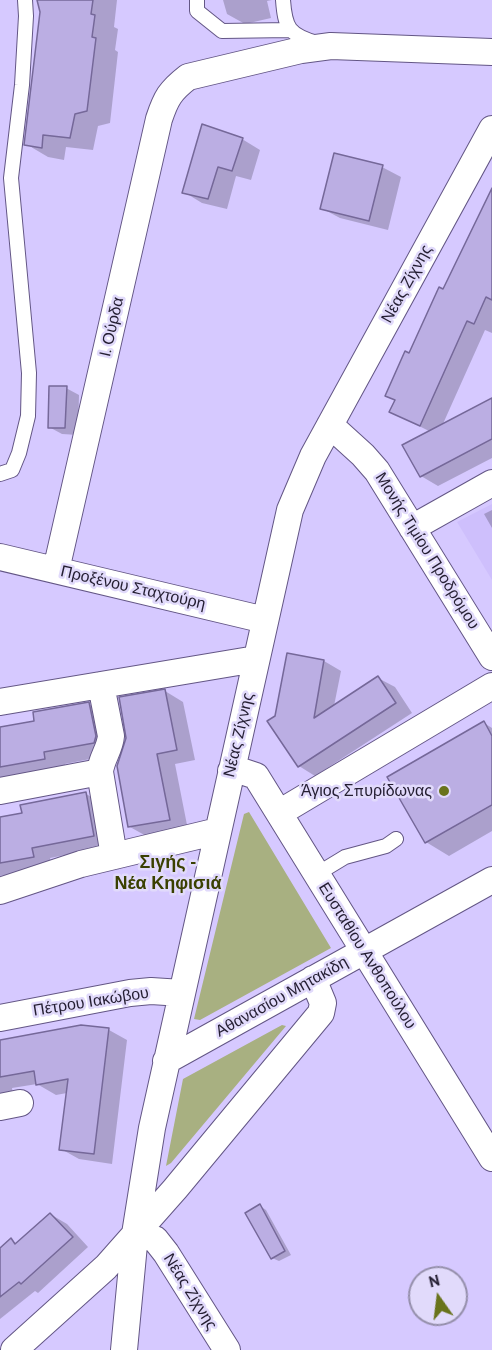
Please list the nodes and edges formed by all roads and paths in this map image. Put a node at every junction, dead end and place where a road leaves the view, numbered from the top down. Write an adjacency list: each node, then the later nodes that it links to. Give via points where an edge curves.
1 (25, 0): 9 (lane, via 22,85 11,178 29,373 28,416 12,470)
2 (197, 0): 4 (lane, via 197,11 222,32)
3 (283, 0): 4 (lane)
4 (289, 30): 5 (lane)
5 (331, 46): 6 (street); 13 (street, Ι. Ούρδα, via 188,77 166,98)
6 (492, 52)
7 (492, 129): 8 (street, Νέας Ζίχνης)
8 (330, 425): 11 (street, Μονής Τιμίου Προδρόμου, via 371,464); 14 (street, Νέας Ζίχνης, via 292,503)
9 (0, 474)
10 (492, 483): 11 (street)
11 (412, 528): 15 (street, Μονής Τιμίου Προδρόμου)
12 (0, 557): 13 (street, Προξένου Σταχτούρη)
13 (56, 570): 14 (street, Προξένου Σταχτούρη)
14 (265, 620): 16 (street, Νέας Ζίχνης)
15 (492, 657)
16 (256, 659): 17 (street); 20 (street, Νέας Ζίχνης)
17 (101, 685): 19 (street); 21 (street, via 111,742)
18 (492, 686): 23 (street)
19 (0, 702)
20 (231, 771): 23 (street, Ευσταθίου Ανθοπούλου, via 256,776); 24 (street, Νέας Ζίχνης)
21 (100, 772): 22 (street); 26 (street)
22 (0, 791)
23 (279, 813): 27 (street, Ευσταθίου Ανθοπούλου)
24 (218, 831): 26 (street); 32 (street, Νέας Ζίχνης)
25 (396, 839): 27 (lane, via 386,846 345,857)
26 (114, 856): 29 (street)
27 (317, 874): 30 (street, Ευσταθίου Ανθοπούλου)
28 (492, 880): 30 (street, Αθανασίου Μητακίδη)
29 (0, 891)
30 (364, 951): 31 (street, Αθανασίου Μητακίδη); 35 (street, Ευσταθίου Ανθοπούλου)
31 (313, 979): 34 (street, Αθανασίου Μητακίδη); 36 (street, via 323,1003 321,1013)
32 (182, 993): 33 (street, Πέτρου Ιακώβου, via 130,993); 34 (street, Νέας Ζίχνης)
33 (0, 1018)
34 (166, 1061): 36 (street, Νέας Ζίχνης)
35 (492, 1158)
36 (135, 1234): 37 (street, via 106,1267); 38 (street); 39 (street, Νέας Ζίχνης, via 155,1239)
37 (14, 1350)
38 (124, 1350)
39 (227, 1350)

